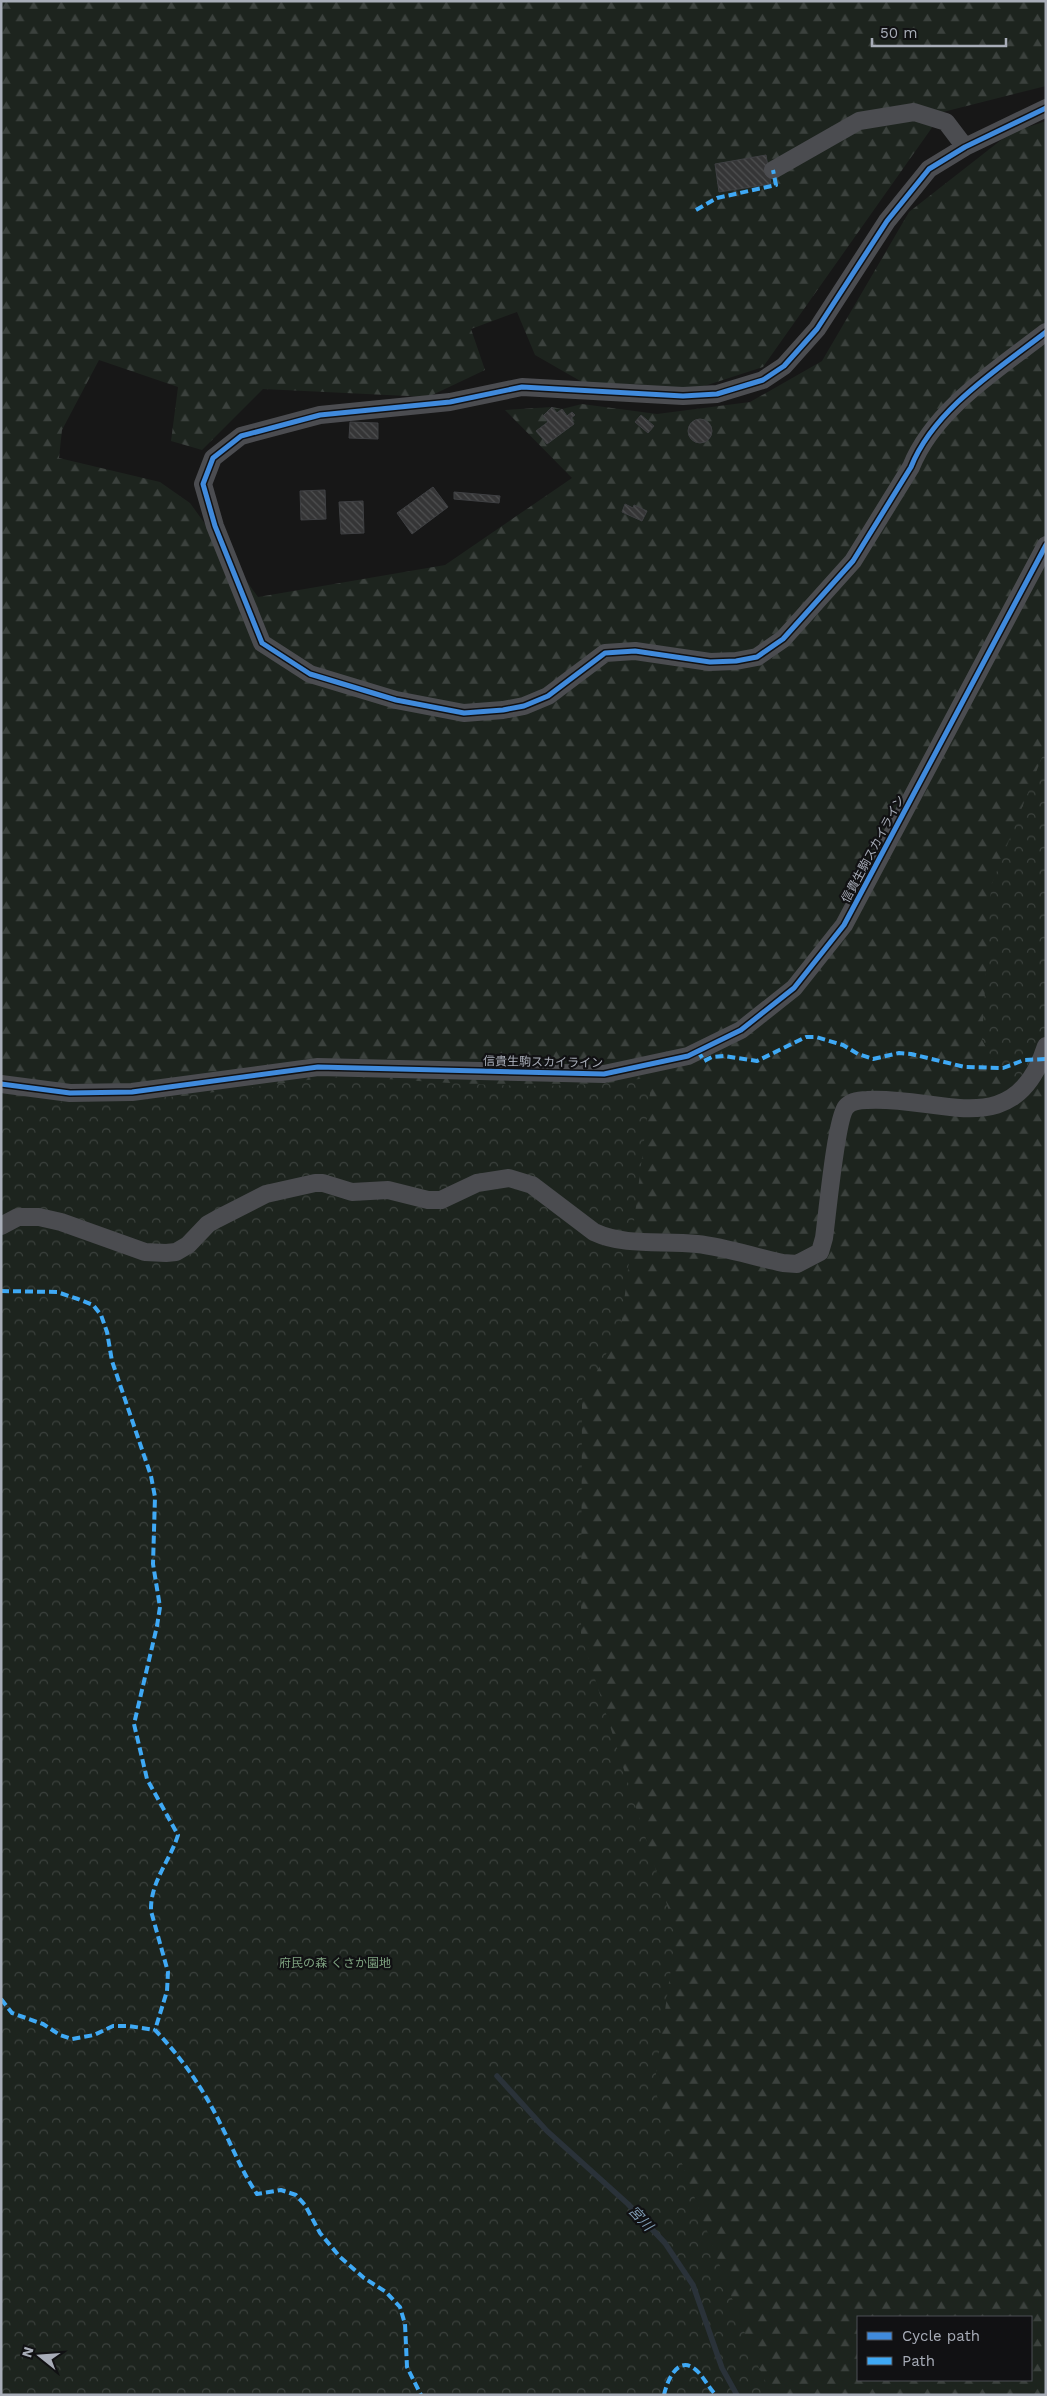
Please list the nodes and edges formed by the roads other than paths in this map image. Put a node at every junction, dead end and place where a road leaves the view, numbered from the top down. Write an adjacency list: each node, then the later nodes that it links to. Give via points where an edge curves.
1 (1046, 108): 2 (street)
2 (965, 147): 3 (street, via 946,122 914,112 859,121); 4 (street, via 929,169 918,180 887,221 817,329 784,366 763,380 717,394 683,396 522,387 450,402 320,415 241,436 213,458 203,484 215,526 262,642 310,674 396,700 464,712 524,706 548,696 605,652 635,651 710,662 757,657 783,639 853,561 917,452 966,393)
3 (773, 170)
4 (1046, 332)
5 (1046, 545): 7 (street, 信貴生駒スカイライン, via 844,925 794,988 741,1030 688,1056 604,1074 318,1068 132,1092 70,1093)
6 (1046, 1046): 8 (street, via 1040,1064 1026,1086 991,1107 975,1110 874,1100 849,1104 844,1109 839,1129 820,1252 797,1264 696,1244 605,1238 532,1185 510,1178 477,1183 441,1200 388,1190 352,1192 314,1183 266,1194 217,1218 188,1245 166,1253 145,1252 39,1217 18,1217)
7 (1, 1084)
8 (1, 1226)

